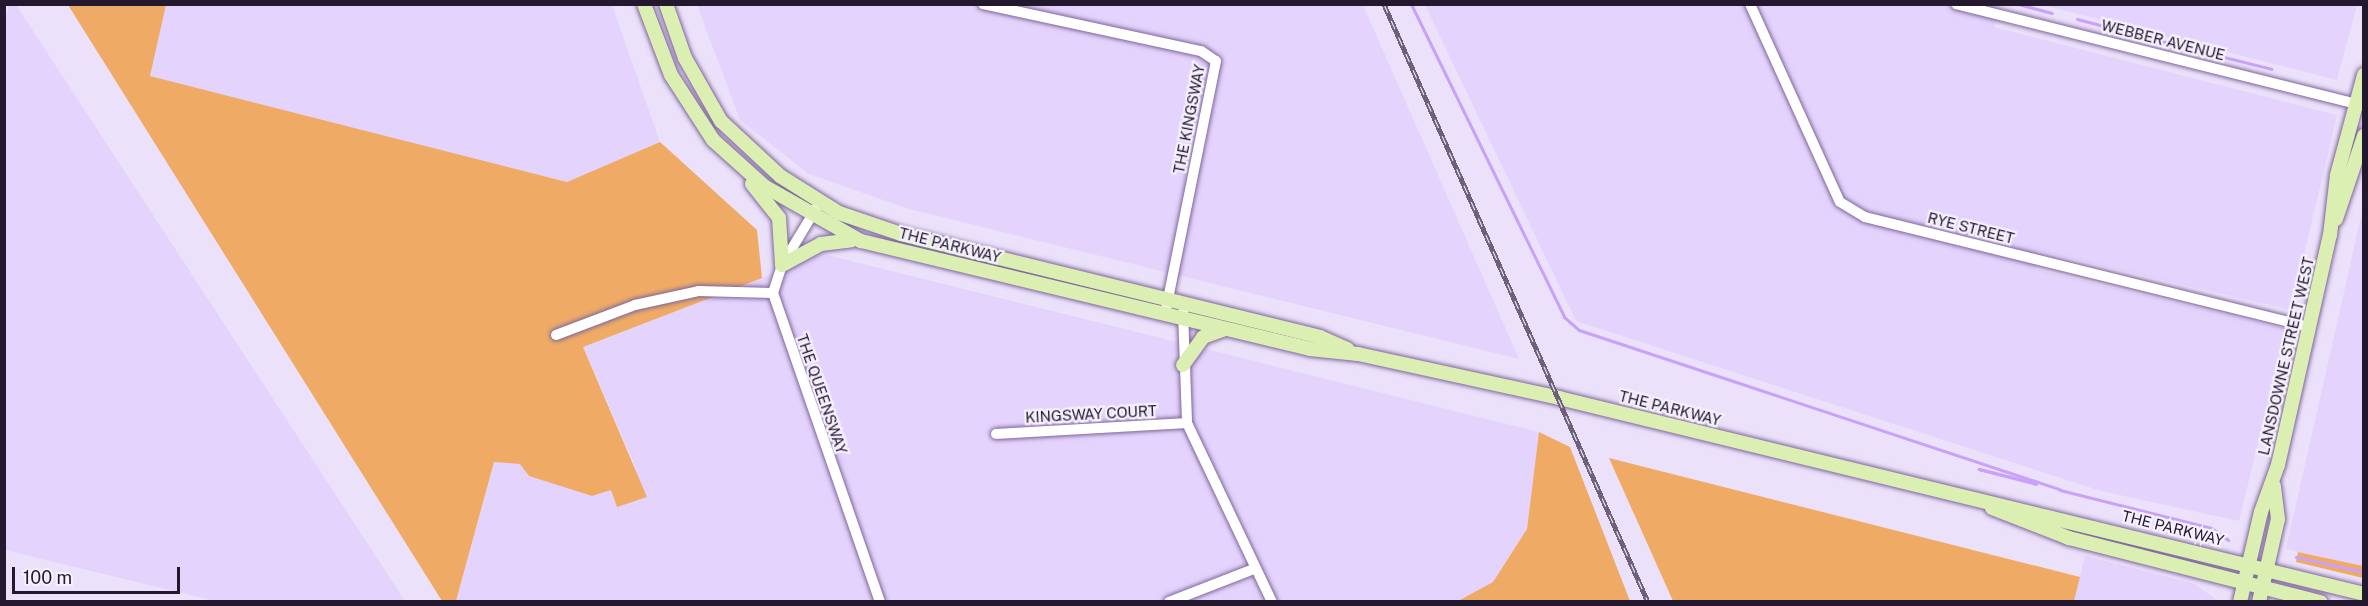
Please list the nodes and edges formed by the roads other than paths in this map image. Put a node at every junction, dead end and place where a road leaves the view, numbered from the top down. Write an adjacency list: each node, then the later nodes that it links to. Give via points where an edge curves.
1 (644, 4): 9 (main road, THE PARKWAY, via 694,115)
2 (666, 4): 10 (main road, THE PARKWAY, via 685,57 722,121 757,157)
3 (983, 4): 16 (street, THE KINGSWAY, via 1201,51 1216,61)
4 (1750, 4): 20 (street, RYE STREET, via 1840,202 1865,217)
5 (1956, 4): 7 (street, WEBBER AVENUE)
6 (2364, 75): 7 (main road, LANSDOWNE STREET WEST)
7 (2359, 105): 12 (main road, LANSDOWNE STREET WEST, via 2337,175)
8 (2364, 136): 12 (main road, LANSDOWNE STREET WEST)
9 (733, 161): 11 (main road, THE PARKWAY); 14 (main road, via 779,218)
10 (820, 202): 11 (street); 16 (main road, THE PARKWAY, via 886,230)
11 (811, 217): 13 (main road, THE PARKWAY); 14 (street)
12 (2330, 235): 20 (main road, LANSDOWNE STREET WEST)
13 (861, 241): 14 (main road, via 821,244); 18 (main road, THE PARKWAY)
14 (782, 265): 15 (street)
15 (773, 293): 22 (street, via 699,291 635,305); 35 (street, THE QUEENSWAY)
16 (1169, 298): 17 (main road, THE PARKWAY); 18 (street, THE KINGSWAY)
17 (1184, 302): 19 (street); 23 (main road, THE PARKWAY, via 1320,337)
18 (1165, 314): 19 (main road, THE PARKWAY)
19 (1183, 318): 21 (main road, THE PARKWAY); 24 (street)
20 (2309, 327): 27 (main road, LANSDOWNE STREET WEST)
21 (1227, 329): 23 (main road, THE PARKWAY, via 1310,349); 24 (main road, via 1203,337)
22 (556, 335)
23 (1358, 354): 28 (main road, THE PARKWAY)
24 (1184, 365): 25 (street)
25 (1188, 423): 26 (street, KINGSWAY COURT); 30 (street)
26 (996, 434)
27 (2274, 484): 29 (main road, LANSDOWNE STREET WEST, via 2261,512); 31 (main road, LANSDOWNE STREET WEST, via 2278,519)
28 (1973, 500): 29 (main road, THE PARKWAY); 32 (main road, THE PARKWAY, via 2069,538)
29 (2249, 565): 31 (main road, THE PARKWAY); 32 (main road, LANSDOWNE STREET WEST)
30 (1256, 568): 36 (street); 37 (street)
31 (2266, 569): 33 (main road, LANSDOWNE STREET WEST); 34 (main road, THE PARKWAY)
32 (2245, 582): 33 (main road, THE PARKWAY); 38 (main road, LANSDOWNE STREET WEST)
33 (2262, 587): 39 (main road, LANSDOWNE STREET WEST); 40 (main road, THE PARKWAY)
34 (2364, 594)
35 (880, 602)
36 (1169, 602)
37 (1272, 602)
38 (2240, 602)
39 (2259, 602)
40 (2321, 602)

